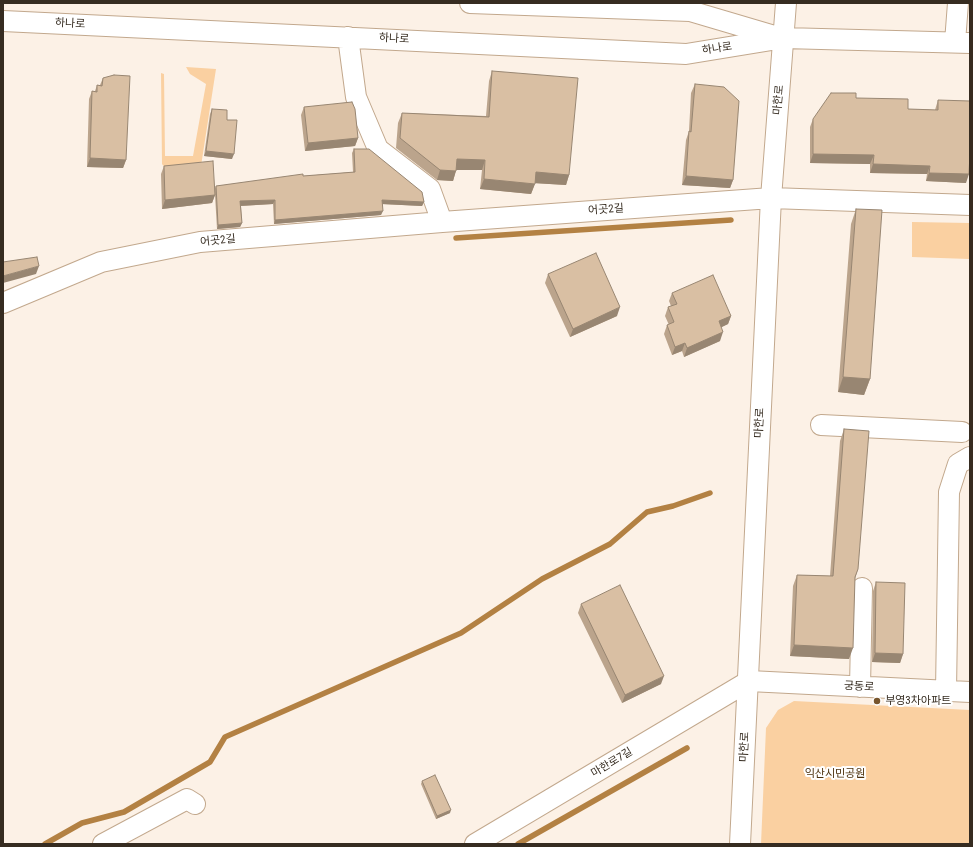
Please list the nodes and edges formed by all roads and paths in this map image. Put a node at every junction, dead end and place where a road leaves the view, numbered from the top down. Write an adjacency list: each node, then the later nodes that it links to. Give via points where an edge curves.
1 (470, 3): 6 (street, 하나로, via 690,11)
2 (786, 3): 6 (street, 마한로)
3 (958, 3): 7 (street, 하나로)
4 (3, 21): 5 (street, 하나로)
5 (348, 37): 6 (street, 하나로, via 686,54); 10 (street, via 356,97 378,149 430,189)
6 (784, 38): 7 (street, 하나로); 8 (street, 마한로)
7 (963, 43)
8 (771, 198): 9 (street); 10 (street, 어곳2길); 16 (street, 마한로)
9 (970, 205)
10 (442, 222): 11 (street, 어곳2길, via 200,242 101,262)
11 (3, 303)
12 (821, 425): 13 (street)
13 (962, 432)
14 (970, 457): 18 (street, via 958,464 949,492)
15 (862, 588): 17 (street)
16 (748, 681): 17 (street, 궁동로); 22 (street, 마한로7길); 23 (street, 마한로)
17 (860, 687): 18 (street, 궁동로)
18 (946, 691): 19 (street, 궁동로)
19 (970, 692)
20 (195, 804): 21 (street, via 187,799)
21 (103, 844)
22 (475, 844)
23 (740, 844)

